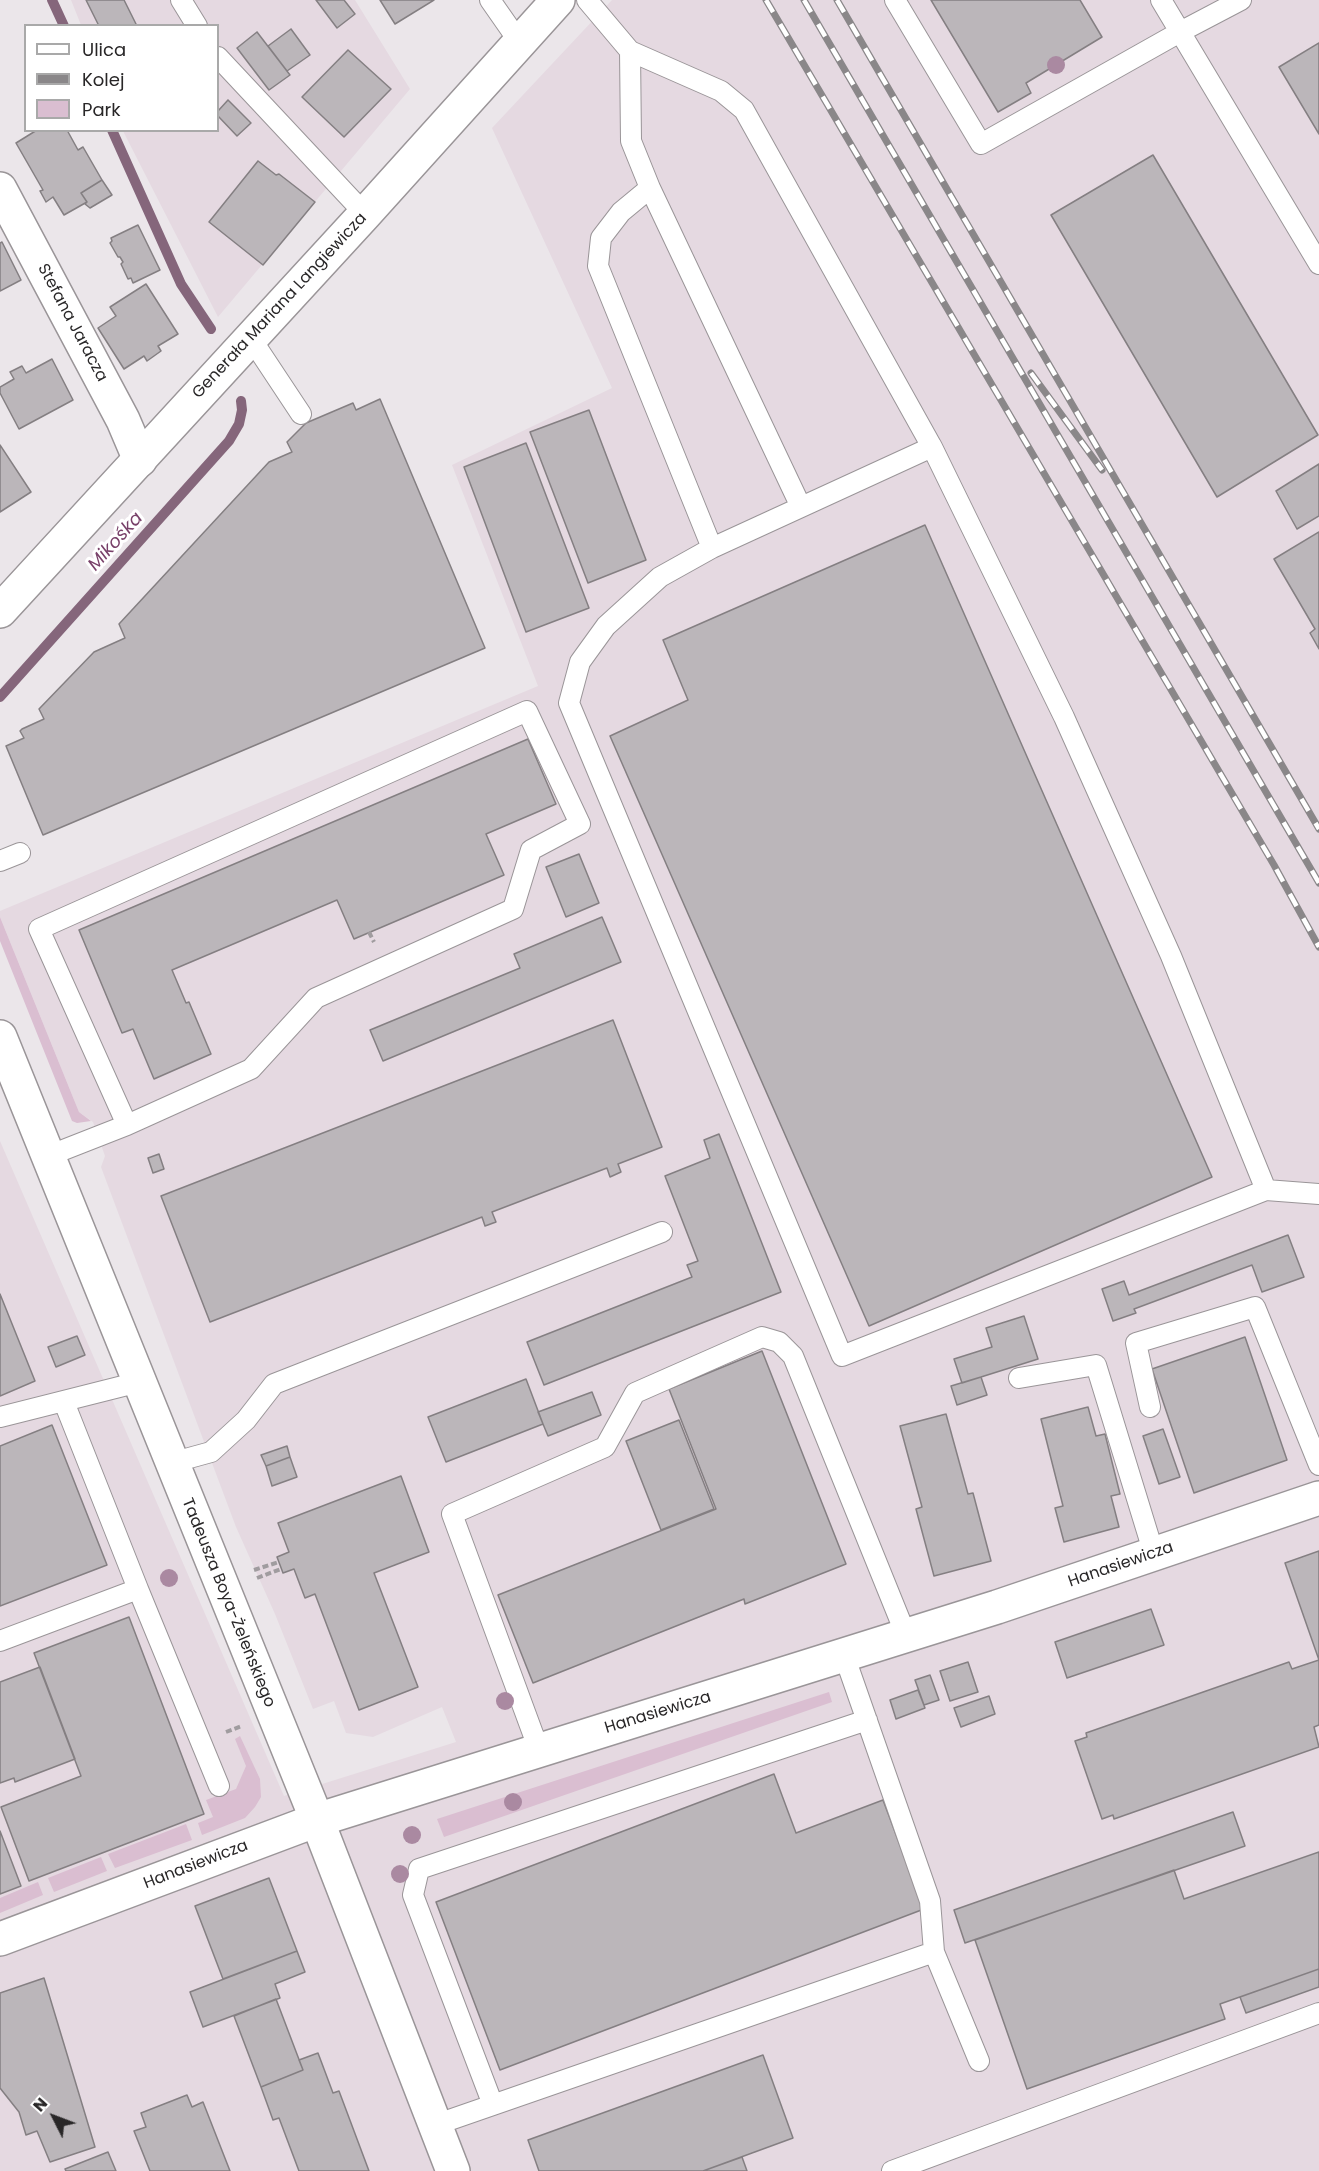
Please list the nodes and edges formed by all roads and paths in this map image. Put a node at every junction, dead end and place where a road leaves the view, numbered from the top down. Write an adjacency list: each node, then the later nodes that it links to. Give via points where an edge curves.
1 (181, 0): 8 (lane)
2 (490, 0): 10 (lane)
3 (558, 0): 10 (street, Generała Mariana Langiewicza)
4 (587, 0): 11 (lane)
5 (895, 0): 9 (lane, via 981,144)
6 (1161, 0): 9 (lane)
7 (1241, 0): 9 (lane)
8 (196, 24)
9 (1180, 32): 16 (lane)
10 (520, 43): 15 (street, Generała Mariana Langiewicza)
11 (630, 51): 13 (lane, via 631,141); 19 (lane, via 721,91 744,110)
12 (219, 58): 15 (lane)
13 (650, 188): 21 (lane); 22 (lane, via 621,212 601,238 598,266)
14 (0, 189): 20 (street, Stefana Jaracza, via 123,420)
15 (365, 214): 17 (street, Generała Mariana Langiewicza)
16 (1319, 264)
17 (250, 337): 18 (lane); 20 (street, Generała Mariana Langiewicza)
18 (301, 414)
19 (932, 447): 21 (lane); 29 (lane, via 1069,727 1171,956)
20 (140, 460): 23 (street, Generała Mariana Langiewicza)
21 (801, 507): 22 (lane)
22 (712, 548): 29 (lane, via 660,577 606,626 580,662 569,703 842,1356)
23 (0, 611)
24 (20, 853): 25 (lane)
25 (0, 861)
26 (0, 1037): 28 (street, Tadeusza Boya-Żeleńskiego)
27 (127, 1125): 27 (lane, via 251,1069 316,998 513,909 531,850 580,824 527,711 39,929); 28 (lane)
28 (48, 1156): 33 (street, Tadeusza Boya-Żeleńskiego)
29 (1266, 1190): 30 (lane)
30 (1319, 1194)
31 (662, 1232): 37 (lane, via 274,1384 246,1420 211,1452)
32 (1019, 1378): 40 (lane, via 1096,1365)
33 (139, 1382): 34 (lane); 37 (street, Tadeusza Boya-Żeleńskiego)
34 (64, 1402): 36 (lane); 45 (lane)
35 (1150, 1407): 38 (lane, via 1136,1342 1255,1307)
36 (0, 1417)
37 (171, 1463): 52 (street, Tadeusza Boya-Żeleńskiego)
38 (1319, 1465)
39 (1319, 1498): 40 (street, Hanasiewicza)
40 (1154, 1554): 46 (street, Hanasiewicza)
41 (279, 1562): 43 (path)
42 (282, 1569): 44 (path)
43 (250, 1572)
44 (252, 1580)
45 (138, 1589): 47 (lane); 51 (lane)
46 (906, 1635): 48 (street, Hanasiewicza); 50 (lane, via 793,1356 779,1342 762,1337 635,1393 605,1447 452,1514)
47 (0, 1641)
48 (844, 1655): 49 (lane); 50 (street, Hanasiewicza)
49 (867, 1720): 54 (lane, via 930,1901); 57 (lane, via 419,1869 413,1895)
50 (539, 1750): 52 (street, Hanasiewicza)
51 (219, 1786)
52 (317, 1820): 53 (street, Hanasiewicza); 58 (street, Tadeusza Boya-Żeleńskiego)
53 (0, 1939)
54 (934, 1952): 56 (lane); 57 (lane)
55 (1319, 2013): 60 (lane)
56 (979, 2061)
57 (494, 2105): 58 (lane)
58 (435, 2125): 59 (street, Tadeusza Boya-Żeleńskiego)
59 (453, 2171)
60 (892, 2171)

